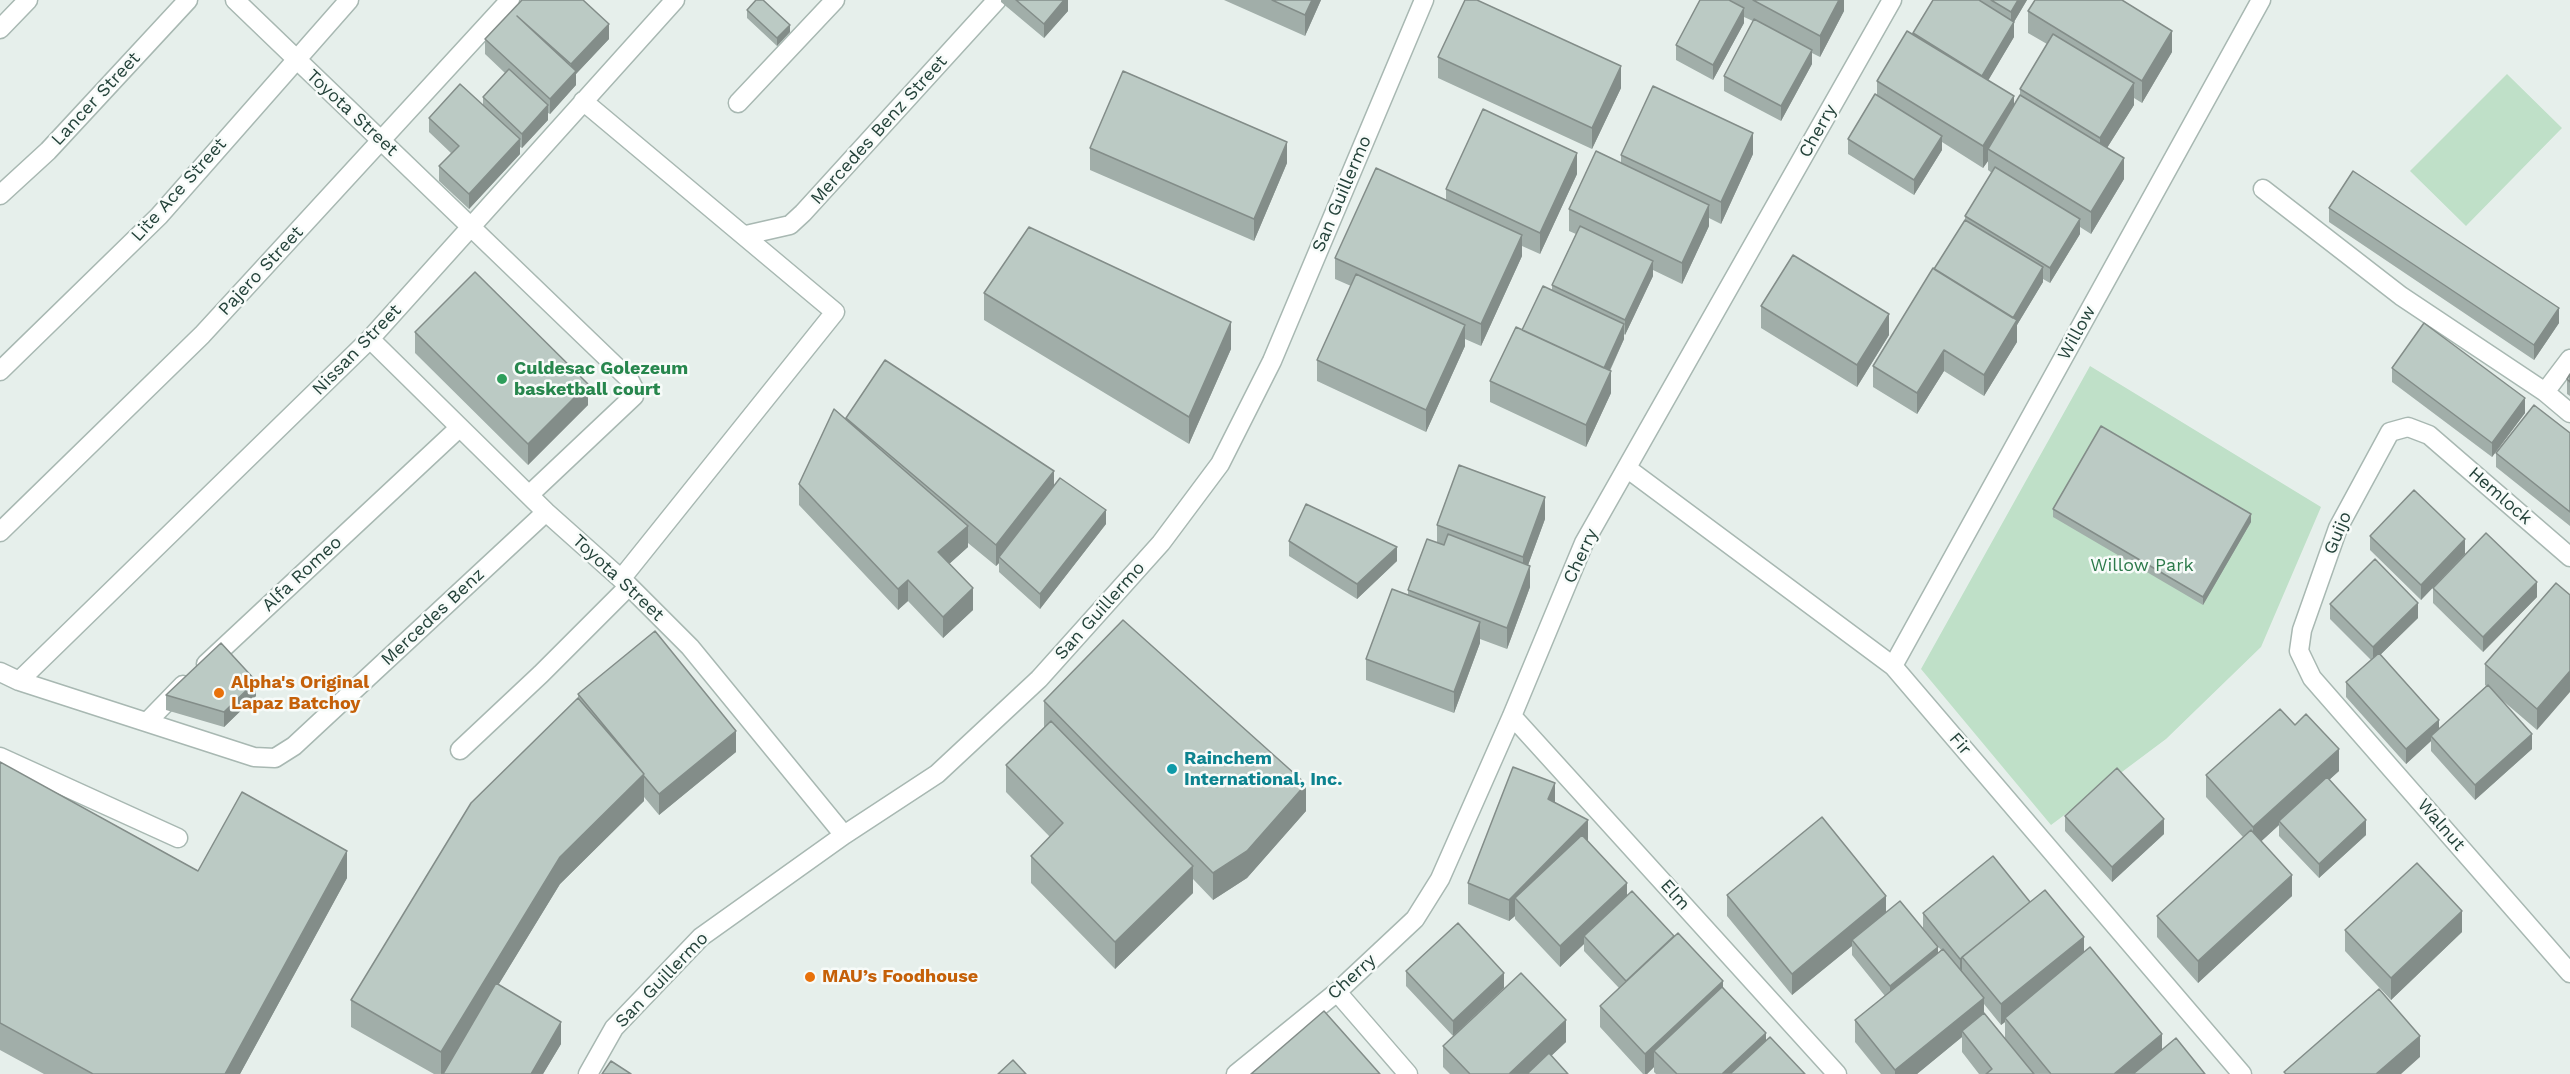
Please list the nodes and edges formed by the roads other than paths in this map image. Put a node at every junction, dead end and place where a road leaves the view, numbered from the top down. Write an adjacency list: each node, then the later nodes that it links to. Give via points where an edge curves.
1 (13, 0): 13 (street)
2 (28, 0): 13 (street)
3 (188, 0): 19 (street, Lancer Street, via 48,151)
4 (235, 0): 14 (street, Toyota Street)
5 (349, 0): 14 (street, Lite Ace Street)
6 (510, 0): 17 (street, Pajero Street)
7 (675, 0): 15 (street, Nissan Street)
8 (835, 0): 16 (street)
9 (997, 0): 21 (street, Mercedes Benz Street, via 803,213 790,225)
10 (1424, 0): 43 (street, San Guillermo, via 1272,361 1220,464 1161,543 1039,679 938,774)
11 (1892, 0): 29 (street, Cherry)
12 (2261, 0): 35 (street, Willow)
13 (1, 28)
14 (295, 59): 17 (street, Toyota Street); 24 (street, Lite Ace Street, via 159,216)
15 (583, 101): 20 (street, Nissan Street); 21 (street)
16 (738, 103)
17 (381, 140): 20 (street, Toyota Street); 32 (street, Pajero Street, via 202,335)
18 (2263, 189): 25 (street, via 2401,296)
19 (0, 195)
20 (470, 226): 22 (street, Nissan Street); 30 (street, Toyota Street, via 634,388 634,396)
21 (746, 235): 34 (street, via 835,312)
22 (370, 339): 27 (street, Toyota Street); 38 (street, Nissan Street)
23 (2570, 359): 25 (street)
24 (0, 370)
25 (2545, 392): 26 (street)
26 (2570, 412)
27 (459, 428): 30 (street, Toyota Street); 40 (street, Alfa Romeo)
28 (2430, 435): 33 (street, Hemlock); 37 (street, Guijo, via 2408,427 2390,432 2338,528 2302,630 2299,651)
29 (1628, 469): 35 (street, Fir); 39 (street, Cherry, via 1584,543)
30 (529, 495): 31 (street, Toyota Street)
31 (546, 512): 34 (street, Toyota Street); 40 (street, Mercedes Benz, via 294,746 275,758 254,757)
32 (0, 532)
33 (2570, 557)
34 (625, 582): 41 (street, via 541,674); 43 (street, Toyota Street, via 690,647)
35 (1893, 666): 51 (street, Fir)
36 (0, 672): 38 (street, Mercedes Benz)
37 (2312, 678): 45 (street, Walnut)
38 (19, 681): 40 (street, Mercedes Benz)
39 (1512, 716): 46 (street, Cherry, via 1440,879 1415,919); 50 (street, Elm)
40 (147, 722)
41 (460, 750)
42 (0, 757): 44 (street)
43 (844, 835): 47 (street, San Guillermo, via 701,937 614,1028)
44 (178, 838)
45 (2570, 973)
46 (1337, 992): 48 (street, Cherry); 49 (street)
47 (588, 1074)
48 (1236, 1074)
49 (1408, 1074)
50 (1837, 1074)
51 (2242, 1074)

